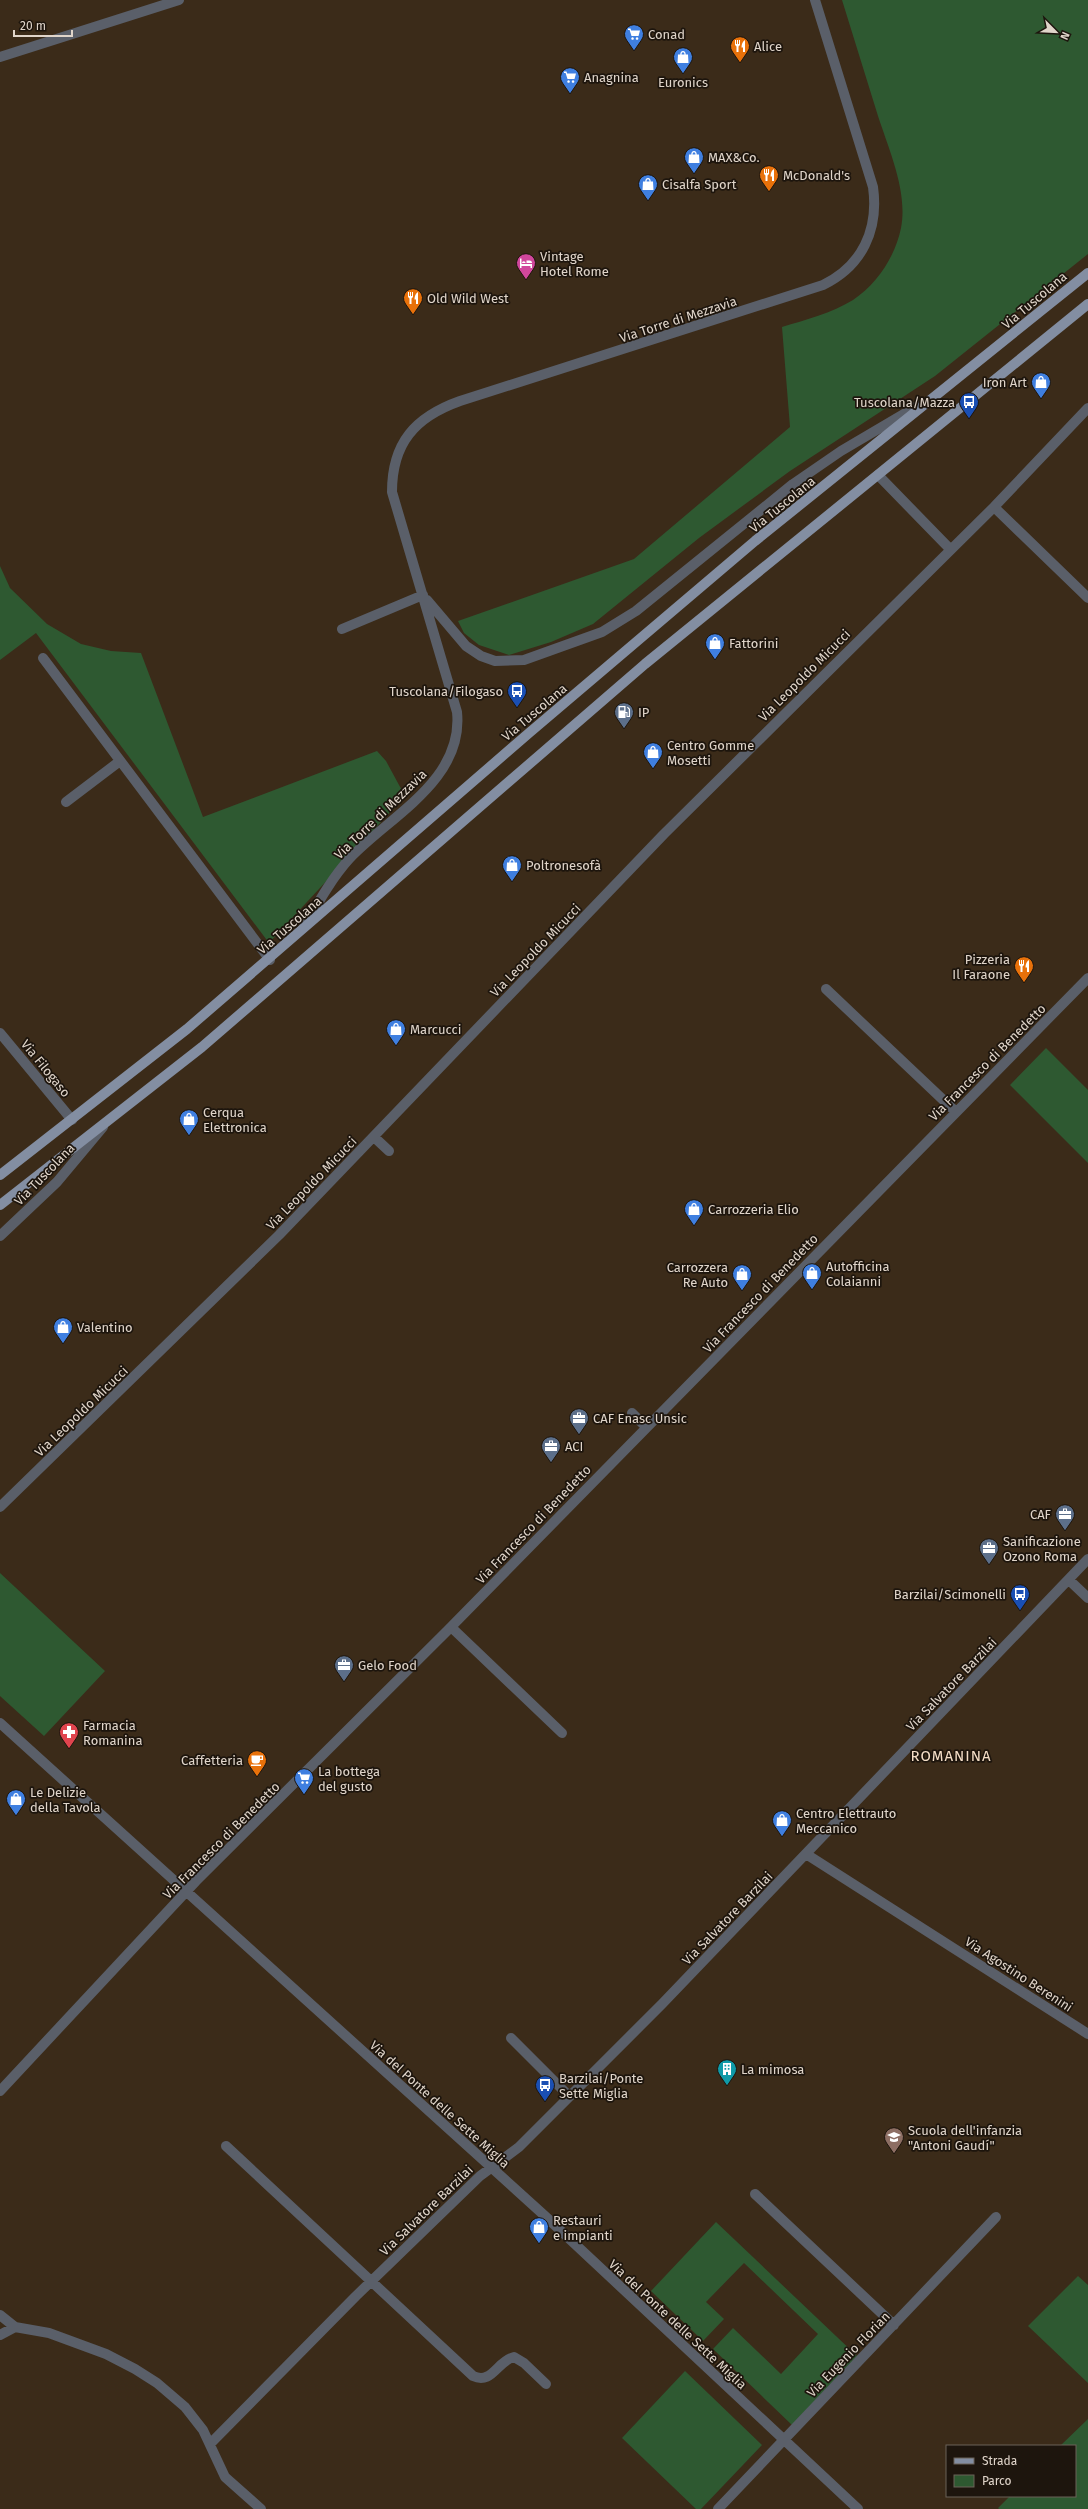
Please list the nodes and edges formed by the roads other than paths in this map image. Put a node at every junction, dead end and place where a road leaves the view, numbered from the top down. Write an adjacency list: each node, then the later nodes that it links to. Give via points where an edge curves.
1 (179, 0): 3 (street)
2 (815, 0): 11 (street, Via Torre di Mezzavia, via 873,187 874,219 862,253 841,275 823,285 469,398 441,408 422,420 407,437 397,455 392,473 392,492)
3 (0, 57)
4 (1088, 273): 6 (main road, Via Tuscolana)
5 (1088, 304): 8 (main road, Via Tuscolana)
6 (948, 388): 11 (street, Via Torre di Mezzavia, via 802,477 627,618 591,636 524,660 503,662 488,659 466,646); 17 (main road, Via Tuscolana, via 755,542)
7 (1088, 408): 9 (street, Via Leopoldo Micucci)
8 (878, 475): 10 (street); 24 (main road, Via Tuscolana, via 633,674 526,764 294,970)
9 (994, 507): 10 (street, Via Leopoldo Micucci); 12 (street)
10 (950, 549): 25 (street, Via Leopoldo Micucci, via 664,834)
11 (423, 595): 13 (street); 17 (street, Via Torre di Mezzavia, via 458,712 458,735 454,747 445,766 430,786 371,837 342,867)
12 (1088, 598)
13 (342, 629)
14 (43, 658): 15 (street)
15 (120, 761): 16 (street); 18 (street)
16 (66, 802)
17 (302, 930): 18 (main road, Via Tuscolana)
18 (270, 960): 23 (main road, Via Tuscolana)
19 (1088, 978): 22 (street, Via Francesco di Benedetto)
20 (826, 989): 22 (street)
21 (0, 1033): 23 (street, Via Filogaso)
22 (956, 1112): 31 (street, Via Francesco di Benedetto)
23 (72, 1120): 27 (main road, Via Tuscolana)
24 (104, 1126): 28 (main road, Via Tuscolana); 29 (street, Via Tuscolana, via 58,1182)
25 (374, 1137): 26 (street); 32 (street, Via Leopoldo Micucci, via 279,1235)
26 (388, 1151)
27 (0, 1175)
28 (0, 1206)
29 (0, 1236)
30 (632, 1413): 31 (street)
31 (646, 1427): 36 (street, Via Francesco di Benedetto)
32 (0, 1508)
33 (1088, 1559): 34 (street, Via Salvatore Barzilai)
34 (1069, 1580): 35 (street); 39 (street, Via Salvatore Barzilai)
35 (1088, 1598)
36 (451, 1627): 38 (street); 40 (street, Via Francesco di Benedetto)
37 (0, 1723): 40 (street, Via del Ponte delle Sette Miglia)
38 (562, 1733)
39 (806, 1854): 41 (street, Via Agostino Berenini); 44 (street, Via Salvatore Barzilai, via 662,2004)
40 (187, 1892): 43 (street, Via Francesco di Benedetto); 46 (street, Via del Ponte delle Sette Miglia)
41 (1088, 2034)
42 (511, 2038): 44 (street)
43 (0, 2091)
44 (569, 2096): 46 (street, Via Salvatore Barzilai, via 519,2148)
45 (226, 2146): 49 (street)
46 (491, 2167): 49 (street, Via Salvatore Barzilai); 55 (street, Via del Ponte delle Sette Miglia)
47 (755, 2194): 51 (street)
48 (996, 2217): 51 (street, Via Eugenio Florian)
49 (371, 2281): 54 (street, via 473,2376 482,2379 488,2377 503,2362 514,2358 524,2363); 56 (street, Via Salvatore Barzilai)
50 (0, 2315): 52 (street)
51 (894, 2325): 55 (street, Via Eugenio Florian)
52 (15, 2327): 53 (street); 56 (street, via 49,2333 82,2344 135,2369 162,2387 185,2407 203,2430)
53 (0, 2335)
54 (546, 2384)
55 (784, 2440): 58 (street, Via Eugenio Florian); 59 (street, Via del Ponte delle Sette Miglia)
56 (210, 2444): 57 (street, via 225,2477)
57 (261, 2509)
58 (718, 2509)
59 (858, 2509)

